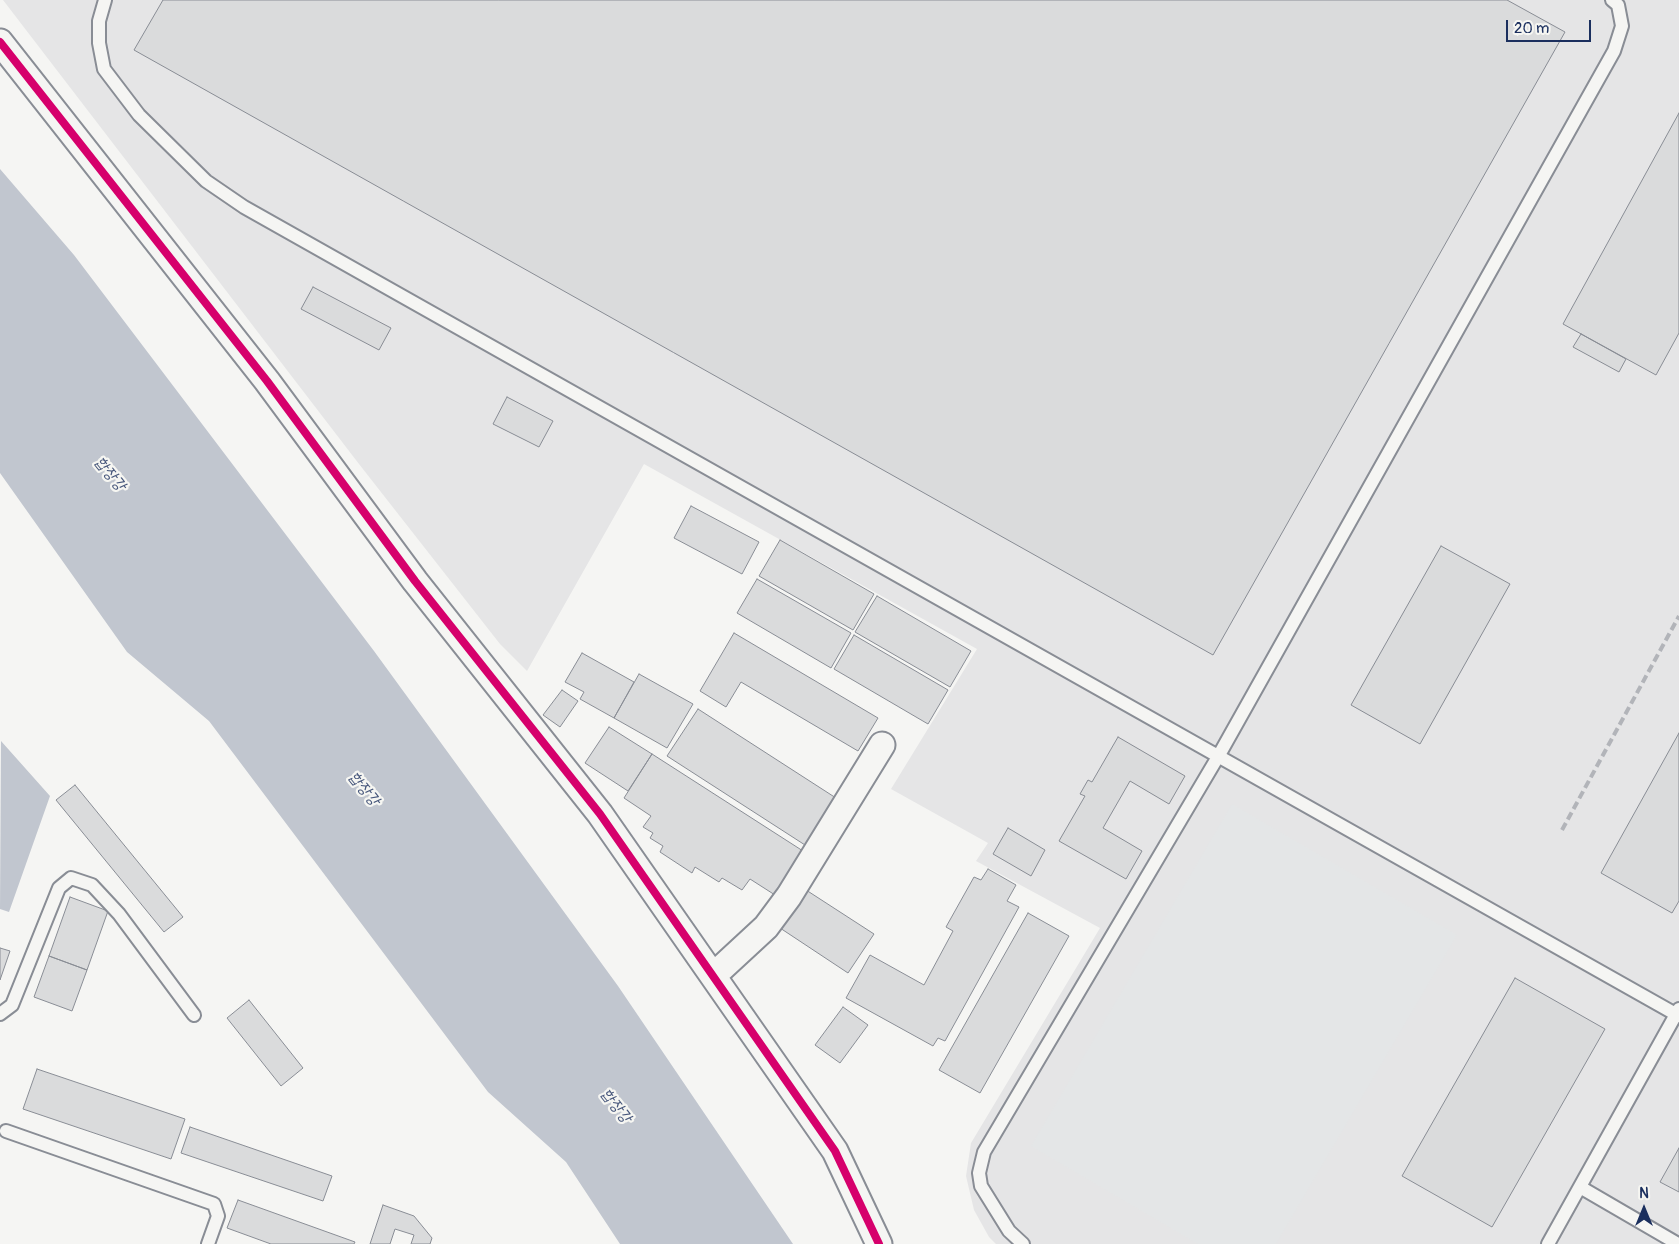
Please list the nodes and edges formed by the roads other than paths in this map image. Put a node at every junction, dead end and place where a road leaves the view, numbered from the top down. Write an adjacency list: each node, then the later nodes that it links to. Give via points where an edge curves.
1 (105, 0): 5 (lane, via 99,21 104,69 139,115 206,181 244,207)
2 (1612, 0): 5 (lane, via 1618,5 1622,26 1614,51)
3 (0, 42): 6 (street, via 267,381 416,581 600,814)
4 (882, 745): 6 (street, via 790,896 766,927)
5 (1219, 755): 7 (lane); 14 (lane, via 984,1152 979,1174 981,1186 1009,1231)
6 (713, 976): 13 (street, via 835,1151)
7 (1678, 1013): 11 (lane)
8 (0, 1014): 9 (lane, via 12,1005 59,888 71,878 92,885 119,914)
9 (194, 1015)
10 (6, 1131): 12 (lane, via 214,1204 218,1216)
11 (1580, 1187): 15 (lane); 16 (lane)
12 (208, 1244)
13 (879, 1244)
14 (1023, 1244)
15 (1548, 1244)
16 (1678, 1244)

